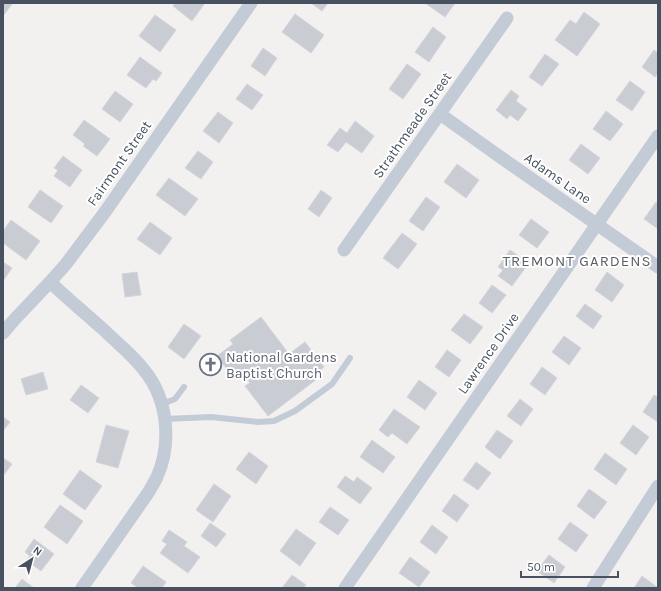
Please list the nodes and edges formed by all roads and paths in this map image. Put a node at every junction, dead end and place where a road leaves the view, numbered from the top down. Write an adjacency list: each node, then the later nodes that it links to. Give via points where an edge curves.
1 (251, 3): 8 (street, Fairmont Street, via 105,212)
2 (507, 18): 3 (street, Strathmeade Street)
3 (440, 114): 5 (street, Adams Lane); 6 (street, Strathmeade Street)
4 (658, 136): 5 (street, Lawrence Drive)
5 (596, 225): 7 (street, Adams Lane); 16 (street, Lawrence Drive)
6 (344, 250)
7 (658, 267)
8 (50, 282): 9 (street, Fairmont Street); 12 (street, via 132,356 155,387)
9 (3, 333)
10 (350, 358): 13 (lane, via 332,384 295,411 274,421 258,422 212,417)
11 (184, 387): 12 (lane, via 175,399)
12 (162, 404): 13 (street)
13 (165, 419): 15 (street, via 166,442 157,477)
14 (658, 486): 17 (street)
15 (82, 588)
16 (345, 588)
17 (593, 588)

